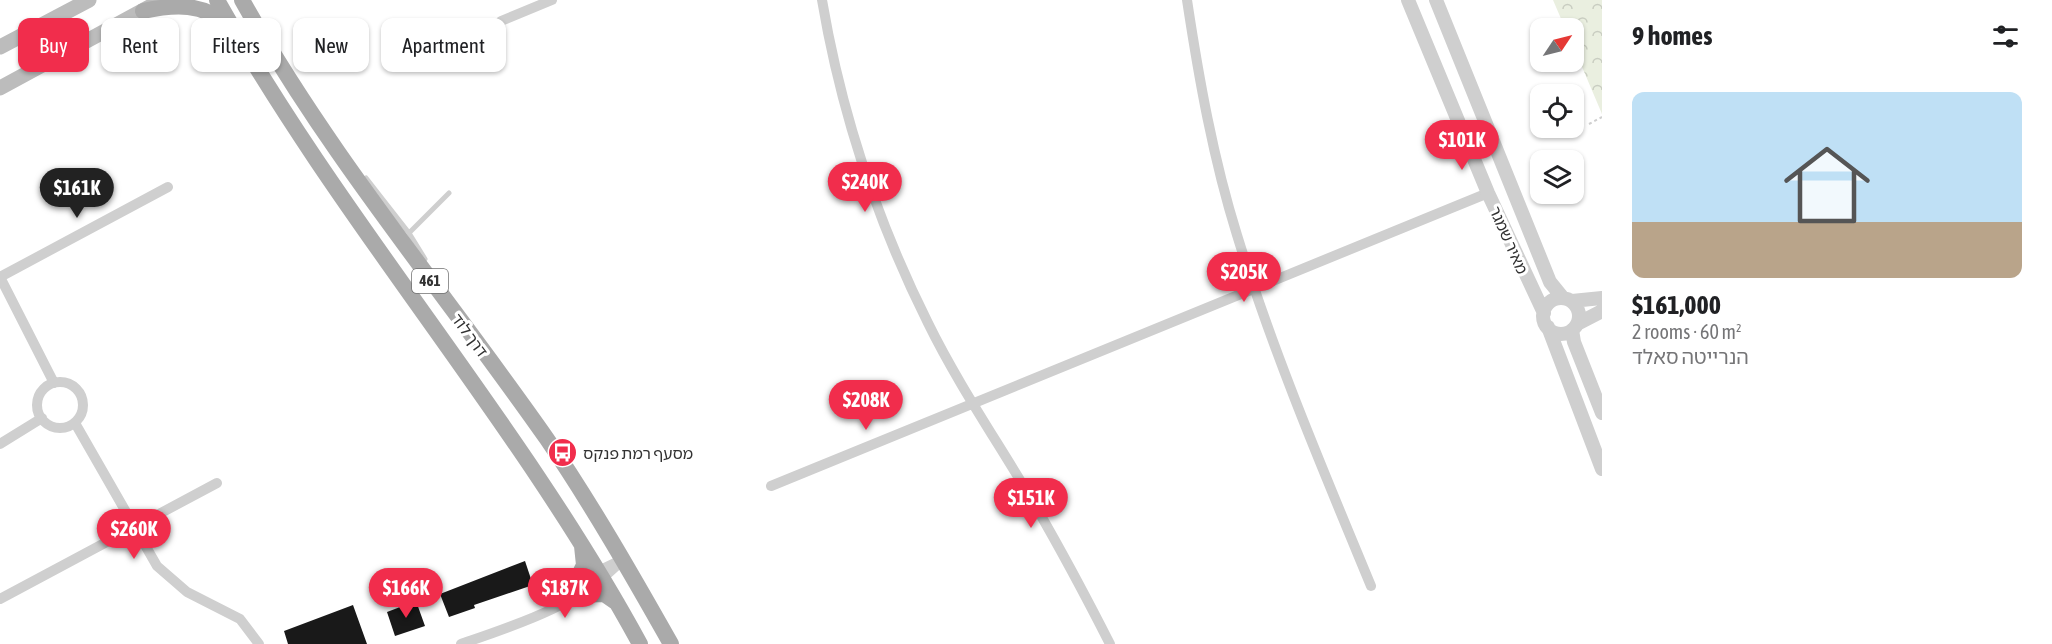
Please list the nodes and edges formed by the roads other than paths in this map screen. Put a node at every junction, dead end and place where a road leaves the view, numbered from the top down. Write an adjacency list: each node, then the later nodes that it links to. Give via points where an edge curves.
1 (89, 0): 17 (main road)
2 (163, 0): 11 (main road)
3 (217, 0): 13 (main road, דרך לוד / 461)
4 (242, 0): 14 (main road, דרך לוד / 461)
5 (249, 0): 15 (main road)
6 (552, 0): 16 (street)
7 (822, 0): 36 (street, via 835,70 866,176 915,297)
8 (1186, 0): 27 (street, via 1215,153)
9 (1436, 1): 10 (street); 29 (street, מאיר שמגר, via 1550,282)
10 (1410, 6): 23 (street, מאיר שמגר)
11 (143, 11): 12 (main road, via 188,6); 20 (main road)
12 (217, 18)
13 (227, 18)
14 (252, 18)
15 (254, 18)
16 (506, 19)
17 (0, 47)
18 (281, 65): 21 (main road, דרך לוד / 461)
19 (258, 72): 45 (main road, דרך לוד / 461)
20 (0, 88)
21 (341, 155): 25 (lane, via 386,200); 30 (main road, דרך לוד / 461)
22 (168, 187): 26 (street)
23 (1488, 193): 27 (street); 32 (street, מאיר שמגר)
24 (449, 194): 25 (lane)
25 (409, 233): 30 (lane)
26 (0, 277): 35 (street)
27 (1254, 288): 36 (street); 48 (street, via 1295,402)
28 (1602, 298): 29 (street)
29 (1568, 300): 32 (street, via 1549,303); 34 (street, via 1578,312)
30 (445, 301): 46 (main road, דרך לוד / 461, via 547,440)
31 (1602, 311): 34 (street)
32 (1544, 313): 33 (street)
33 (1548, 327): 34 (street, via 1562,334); 41 (street)
34 (1574, 327): 37 (street, via 1574,342)
35 (54, 384): 38 (street, via 41,393 38,401); 39 (street, via 64,382 79,392 83,409)
36 (972, 403): 43 (street); 57 (street, via 1027,493)
37 (1602, 413)
38 (42, 418): 39 (street, via 56,428); 40 (street)
39 (75, 423): 44 (street)
40 (0, 444)
41 (1602, 469)
42 (217, 483): 44 (street)
43 (771, 486)
44 (133, 528): 50 (street); 53 (street, via 170,580 240,619)
45 (582, 545): 47 (main road, דרך לוד / 461); 49 (main road, via 584,565)
46 (623, 559): 47 (street); 56 (main road, דרך לוד / 461)
47 (601, 575): 49 (street); 51 (main road, דרך לוד / 461)
48 (1371, 586)
49 (577, 590): 51 (main road, via 604,594); 52 (street, via 538,616)
50 (0, 599)
51 (618, 604): 55 (main road, דרך לוד / 461)
52 (480, 641): 54 (street)
53 (259, 644)
54 (461, 644)
55 (640, 644)
56 (671, 644)
57 (1110, 644)

